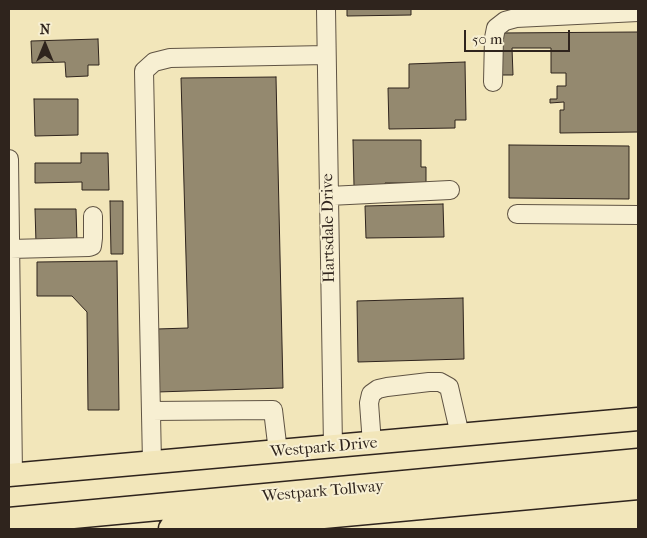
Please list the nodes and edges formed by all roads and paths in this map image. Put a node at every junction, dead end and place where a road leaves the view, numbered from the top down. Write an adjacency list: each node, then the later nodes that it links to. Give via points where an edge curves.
1 (326, 9): 3 (street, Hartsdale Drive)
2 (638, 12): 4 (street, via 505,21 496,28 494,38)
3 (326, 55): 8 (street, Hartsdale Drive); 16 (street, via 170,58 154,62 144,71)
4 (493, 82)
5 (9, 159): 6 (street)
6 (9, 185): 12 (street)
7 (450, 190): 8 (street)
8 (329, 196): 20 (street, Hartsdale Drive)
9 (517, 214): 10 (street)
10 (638, 215)
11 (92, 216): 13 (street, via 93,238 89,248)
12 (9, 217): 13 (street)
13 (10, 249): 14 (street)
14 (10, 294): 15 (street)
15 (10, 338): 24 (street)
16 (151, 411): 21 (street, via 273,410); 23 (street)
17 (638, 419): 18 (main road, Westpark Drive)
18 (460, 435): 19 (main road, Westpark Drive); 19 (street, via 449,388 440,382 387,386 371,394)
19 (372, 444): 20 (main road, Westpark Drive)
20 (333, 448): 21 (main road, Westpark Drive)
21 (278, 452): 23 (main road, Westpark Drive)
22 (638, 462): 26 (highway, Westpark Tollway)
23 (152, 463): 24 (main road, Westpark Drive)
24 (11, 475)
25 (638, 486): 27 (highway, Westpark Tollway)
26 (9, 521)
27 (172, 529)

